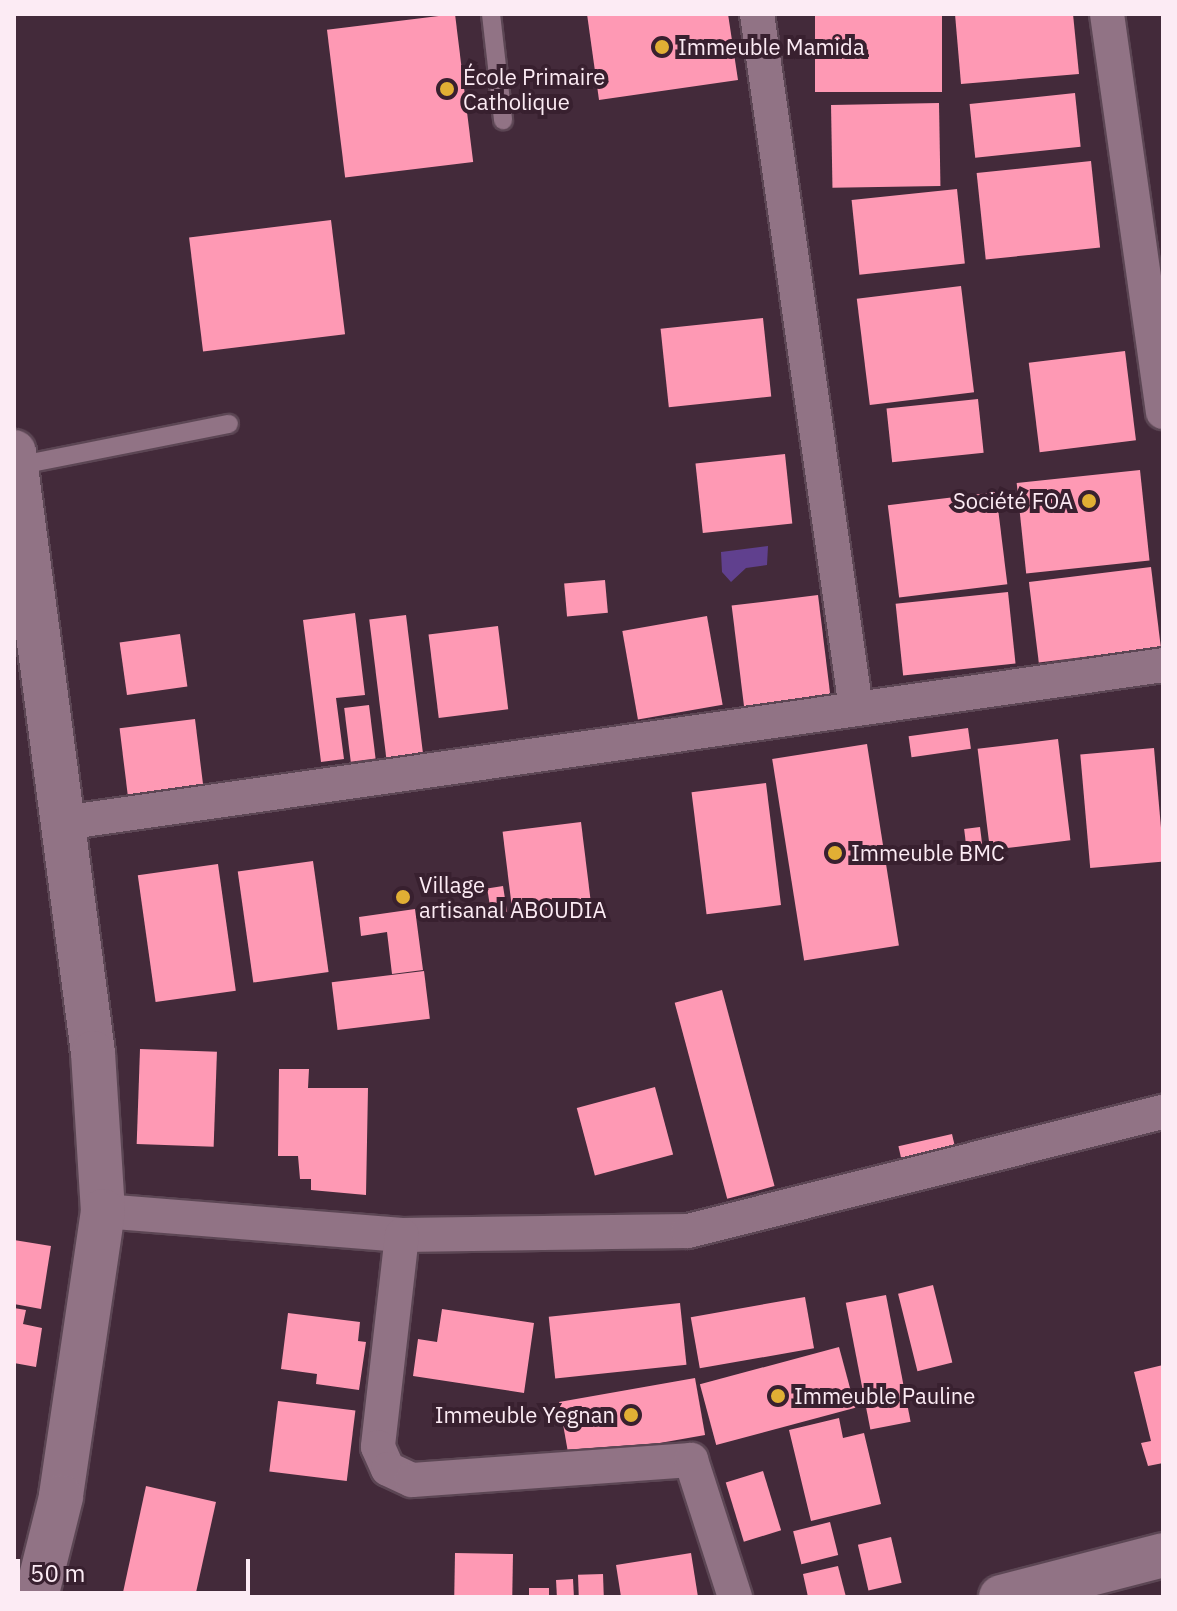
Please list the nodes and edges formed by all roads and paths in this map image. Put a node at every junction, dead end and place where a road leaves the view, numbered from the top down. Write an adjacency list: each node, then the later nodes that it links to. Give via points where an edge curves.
1 (491, 14): 4 (lane)
2 (757, 14): 9 (street)
3 (1107, 14): 5 (street)
4 (503, 120)
5 (1163, 412)
6 (229, 424): 7 (lane)
7 (15, 459): 10 (street)
8 (1163, 665): 9 (street)
9 (856, 709): 10 (street)
10 (63, 823): 12 (street, via 93,1053)
11 (1163, 1112): 13 (street, via 688,1231)
12 (103, 1211): 13 (street); 15 (street, via 61,1497)
13 (402, 1235): 16 (street, via 378,1447 388,1469 412,1480 691,1460)
14 (1163, 1555): 17 (street)
15 (36, 1597)
16 (735, 1597)
17 (1001, 1597)

